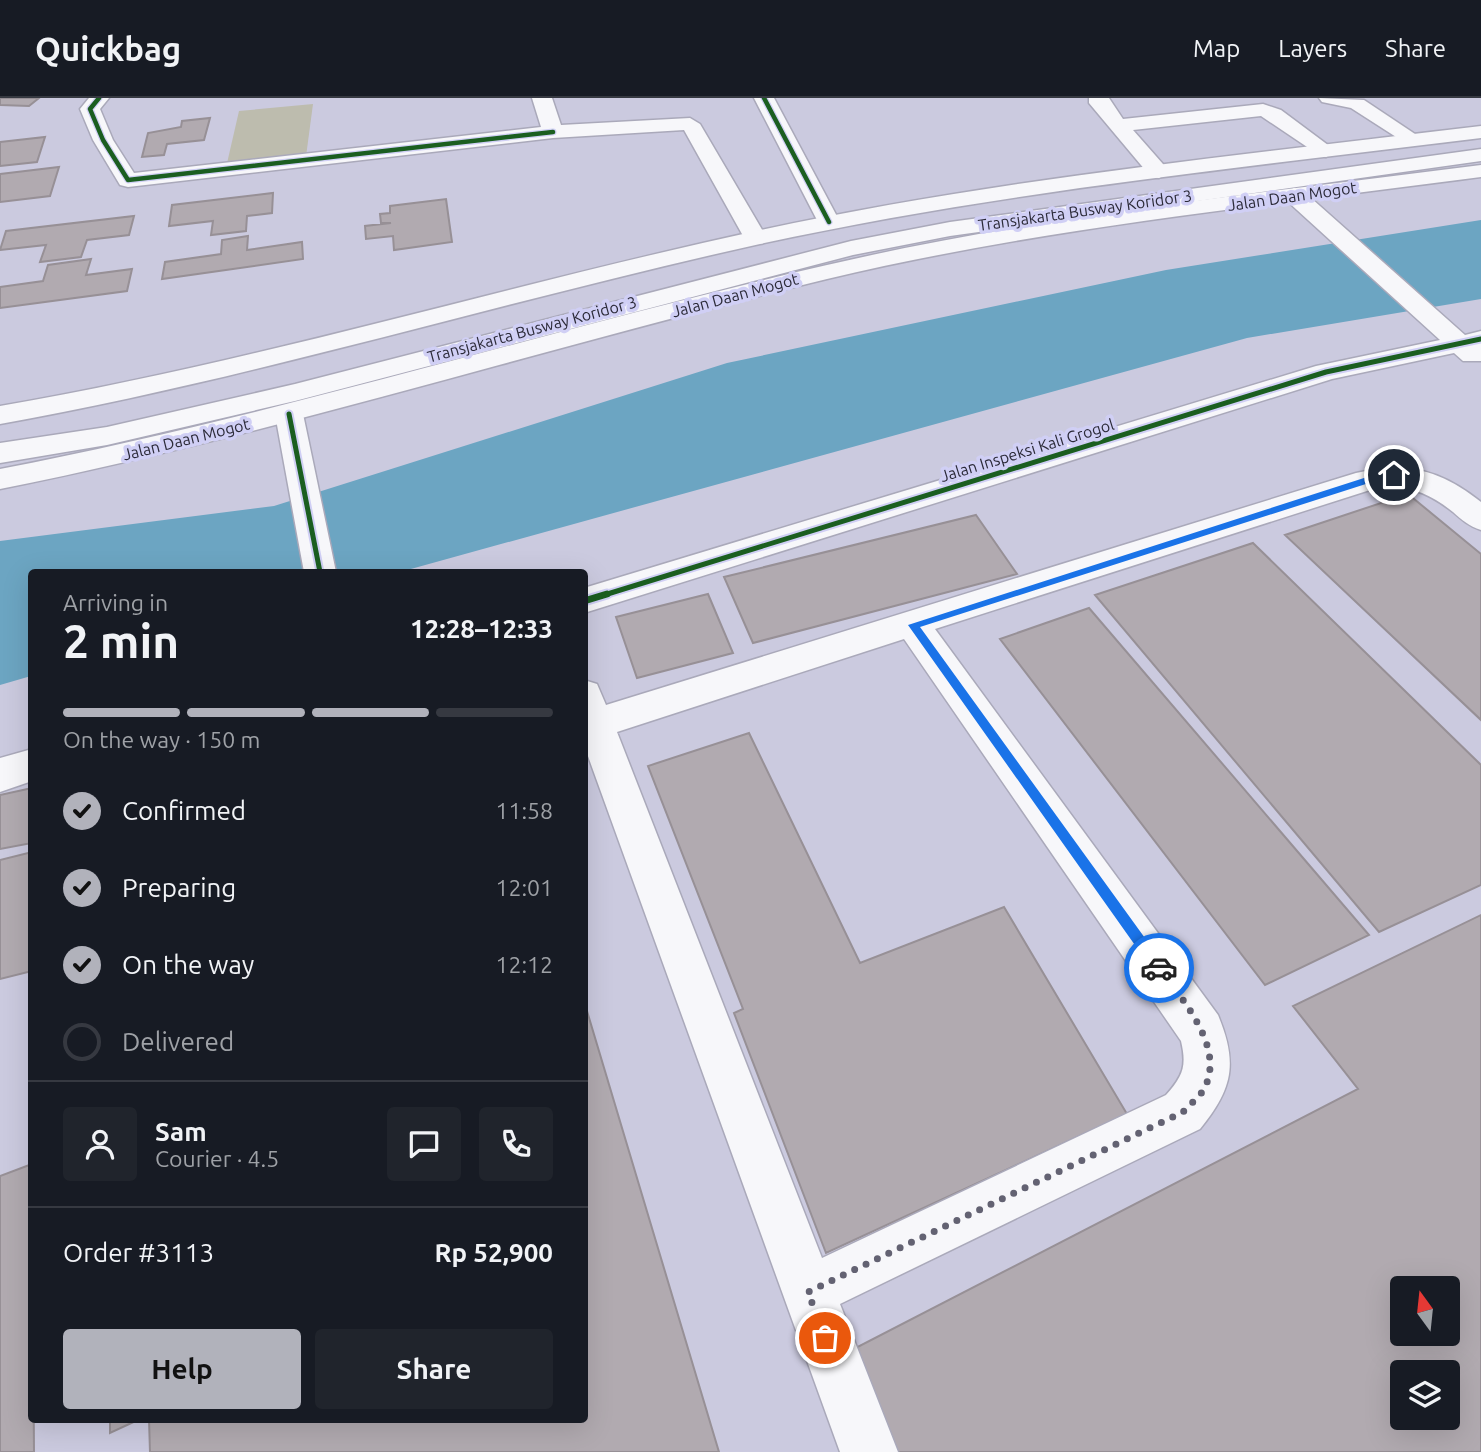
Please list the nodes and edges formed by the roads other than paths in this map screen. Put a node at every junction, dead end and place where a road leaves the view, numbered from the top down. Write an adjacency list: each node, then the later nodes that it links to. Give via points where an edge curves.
1 (99, 98): 10 (main road, via 90,109 128,180)
2 (542, 98): 10 (main road)
3 (764, 98): 19 (main road)
4 (1099, 98): 9 (main road, via 1098,103)
5 (1208, 98): 8 (main road)
6 (1329, 98): 7 (main road)
7 (1363, 101): 12 (main road)
8 (1235, 112): 9 (main road); 14 (main road, via 1274,114)
9 (1118, 126): 17 (main road)
10 (553, 132): 20 (main road, via 686,115)
11 (1481, 132): 12 (main road)
12 (1414, 140): 14 (main road)
13 (1481, 143): 25 (main road, Transjakarta Busway Koridor 3, via 867,229 228,391)
14 (1326, 151): 17 (main road)
15 (1481, 155): 26 (main road, Transjakarta Busway Koridor 3, via 950,229 851,248 295,392 107,436)
16 (1481, 171): 18 (main road, Jalan Daan Mogot)
17 (1159, 172): 19 (main road, via 1005,191)
18 (1294, 195): 21 (main road); 24 (main road, Jalan Daan Mogot, via 925,250 751,290)
19 (829, 222): 20 (main road)
20 (755, 238): 23 (main road, via 224,372)
21 (1459, 337): 22 (main road); 30 (main road, Jalan Inspeksi Kali Grogol, via 1326,372)
22 (1481, 362)
23 (0, 415)
24 (290, 421): 27 (main road, Jalan Daan Mogot); 29 (main road)
25 (0, 435)
26 (0, 453)
27 (0, 479)
28 (1481, 519): 31 (main road, via 1443,487 1419,477 1367,480)
29 (319, 569)
30 (588, 600)
31 (913, 625): 32 (main road); 35 (main road, via 1202,1031 1209,1060 1205,1087 1183,1112)
32 (588, 715): 35 (main road)
33 (28, 766): 34 (main road)
34 (0, 775)
35 (808, 1292): 36 (main road)
36 (869, 1452)

